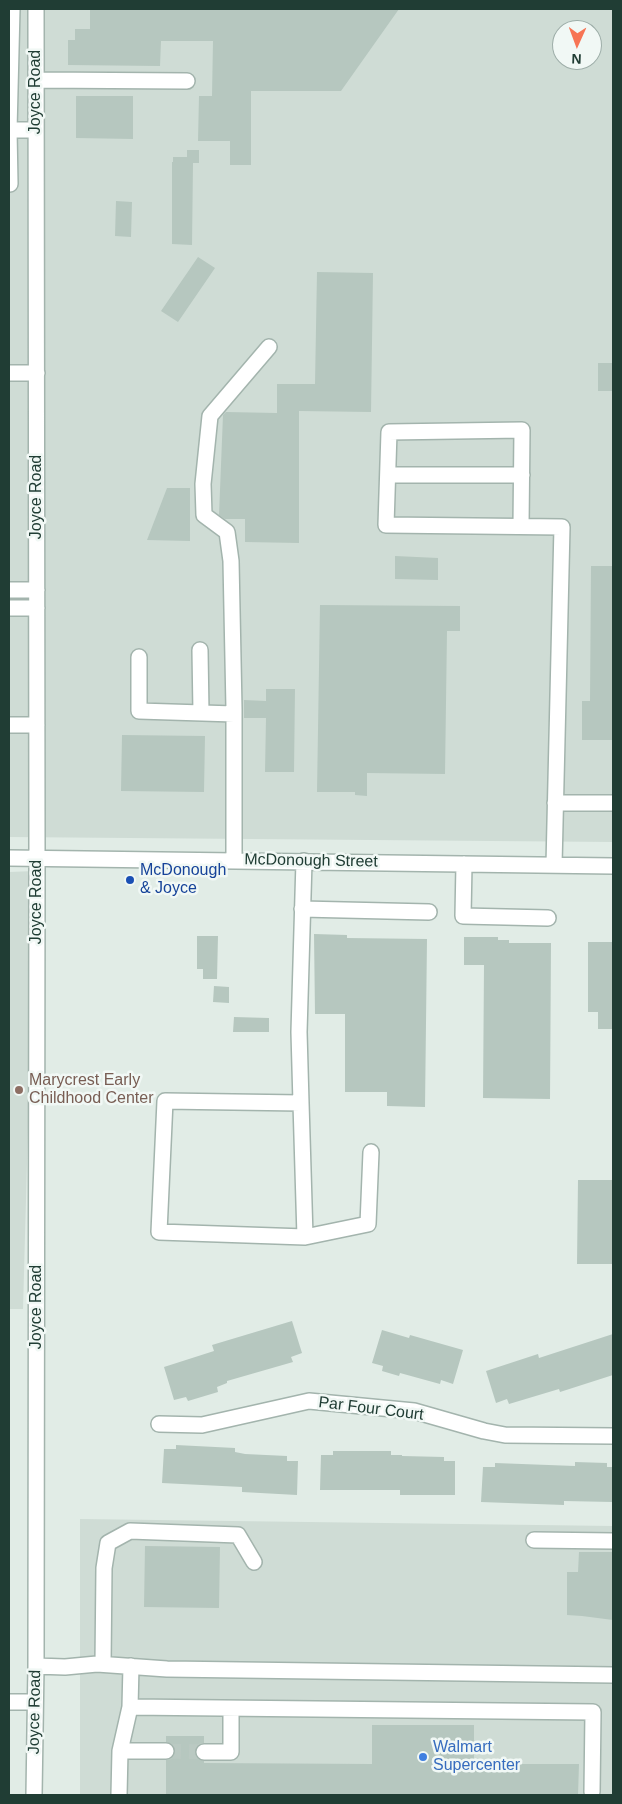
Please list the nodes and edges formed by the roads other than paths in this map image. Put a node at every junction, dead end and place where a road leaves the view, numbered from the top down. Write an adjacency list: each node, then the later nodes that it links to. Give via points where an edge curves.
1 (12, 9): 5 (street)
2 (36, 9): 3 (street, Joyce Road)
3 (36, 80): 4 (street); 6 (street, Joyce Road)
4 (186, 81)
5 (10, 130): 6 (street); 7 (street)
6 (36, 130): 10 (street, Joyce Road)
7 (9, 184)
8 (269, 347): 21 (street, via 210,416 203,484 204,515 227,532 231,561)
9 (9, 373): 10 (street)
10 (37, 373): 15 (street, Joyce Road)
11 (388, 475): 12 (street); 12 (street, via 389,432 522,430); 13 (street, via 386,525)
12 (522, 475): 13 (street)
13 (521, 526): 24 (street, via 562,527)
14 (9, 590): 15 (street)
15 (37, 590): 17 (street, Joyce Road)
16 (9, 608): 17 (street)
17 (37, 608): 23 (street, Joyce Road)
18 (200, 650): 20 (street)
19 (138, 658): 20 (street, via 139,711)
20 (201, 713): 21 (street)
21 (234, 714): 28 (street)
22 (9, 725): 23 (street)
23 (37, 725): 27 (street, Joyce Road)
24 (555, 803): 25 (street); 31 (street)
25 (613, 804)
26 (9, 858): 27 (street, McDonough Street)
27 (38, 858): 28 (street, McDonough Street); 45 (street, Joyce Road)
28 (234, 860): 29 (street, McDonough Street)
29 (304, 862): 30 (street, McDonough Street); 33 (street)
30 (464, 864): 31 (street, McDonough Street); 35 (street, via 462,916)
31 (554, 865): 32 (street, McDonough Street)
32 (613, 866)
33 (302, 909): 34 (street); 36 (street, via 298,1032)
34 (429, 912)
35 (548, 918)
36 (301, 1103): 38 (street); 38 (street, via 165,1101 159,1232)
37 (371, 1152): 38 (street, via 368,1224)
38 (305, 1237)
39 (159, 1424): 40 (street, Par Four Court, via 202,1425 309,1401 414,1411 504,1435)
40 (613, 1436)
41 (534, 1540): 42 (street)
42 (613, 1541)
43 (254, 1562): 44 (street, via 238,1535 130,1531 108,1543 104,1568)
44 (103, 1664): 45 (street); 46 (street)
45 (36, 1666): 49 (street, Joyce Road)
46 (131, 1666): 47 (street); 50 (street)
47 (613, 1675)
48 (9, 1702): 49 (street)
49 (35, 1702): 56 (street, Joyce Road)
50 (130, 1707): 51 (street); 53 (street)
51 (231, 1709): 54 (street, via 230,1752); 55 (street, via 593,1712)
52 (166, 1751): 53 (street)
53 (120, 1752): 57 (street)
54 (204, 1752)
55 (592, 1792)
56 (34, 1795)
57 (119, 1795)

